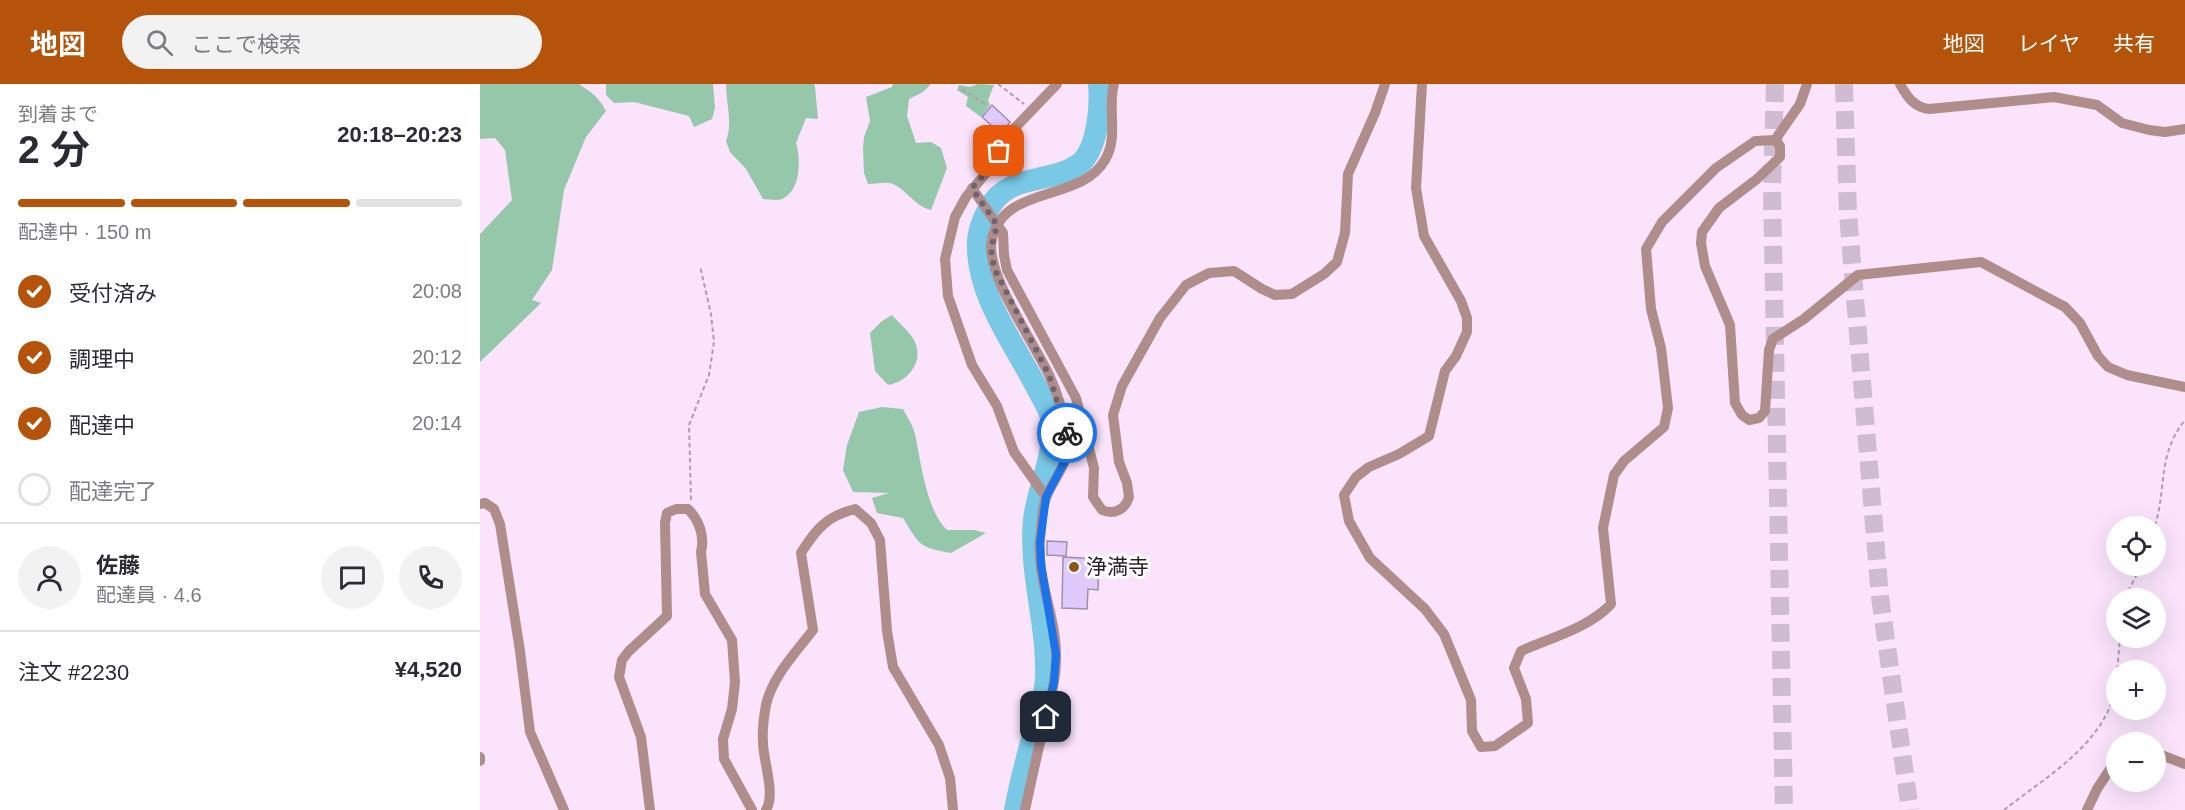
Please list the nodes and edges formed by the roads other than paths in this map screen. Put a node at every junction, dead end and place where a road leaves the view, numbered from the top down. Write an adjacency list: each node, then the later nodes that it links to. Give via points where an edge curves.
1 (1058, 84): 9 (street, via 1010,133 991,167)
2 (1114, 84): 10 (street, via 1111,144 1098,170 1076,185 1024,202)
3 (1385, 84): 10 (street, via 1348,174 1345,233 1337,262 1292,294 1275,295 1234,271 1209,273 1186,285 1160,318 1114,409 1114,438 1129,498 1117,512 1102,510 1095,502 1094,468 1080,410 1007,270 1004,238)
4 (1422, 84): 8 (street, via 1416,188 1424,236 1461,301 1467,332 1445,371 1429,436 1370,467 1356,477 1344,495 1349,521 1370,558 1425,609 1444,634 1471,700 1472,731 1481,747 1495,746 1528,723 1526,699 1514,668 1521,651 1589,621 1611,604 1603,528 1614,475 1624,461 1664,427 1668,408 1661,348 1651,309 1646,249 1662,222 1716,168 1755,141)
5 (1807, 84): 8 (street, via 1800,104)
6 (1900, 84): 7 (street, via 1920,108 1929,110 2054,97 2097,105 2122,123 2149,130)
7 (2185, 129)
8 (1775, 140): 11 (street, via 1780,146 1780,157 1719,208 1702,232 1705,266 1730,326 1735,403 1749,420 1759,418 1765,411 1773,339 1858,275 1981,262 2065,307 2108,367)
9 (972, 188): 10 (street); 12 (street, via 955,217 948,239 948,296 972,365 997,406 1009,442)
10 (997, 225): 12 (street, via 991,249 994,268 1049,375 1067,433 1067,457)
11 (2185, 387)
12 (1046, 497): 22 (street, via 1040,555 1055,638 1056,669)
13 (480, 504): 17 (street, via 494,509 500,524 530,732)
14 (2166, 757): 15 (street)
15 (2185, 764)
16 (2106, 775): 23 (street)
17 (564, 810)
18 (650, 810): 19 (street, via 641,737 619,677 622,660 629,651 667,616 665,523 667,513 676,509 688,509 698,519 705,594 732,640 735,682 723,740 724,759)
19 (752, 810)
20 (766, 810): 21 (street, via 769,786 762,741 767,703 781,671 813,630 801,553 824,523 837,513 855,509 871,523 880,540 893,667 939,745 950,778)
21 (953, 810)
22 (1024, 810)
23 (2087, 810)

